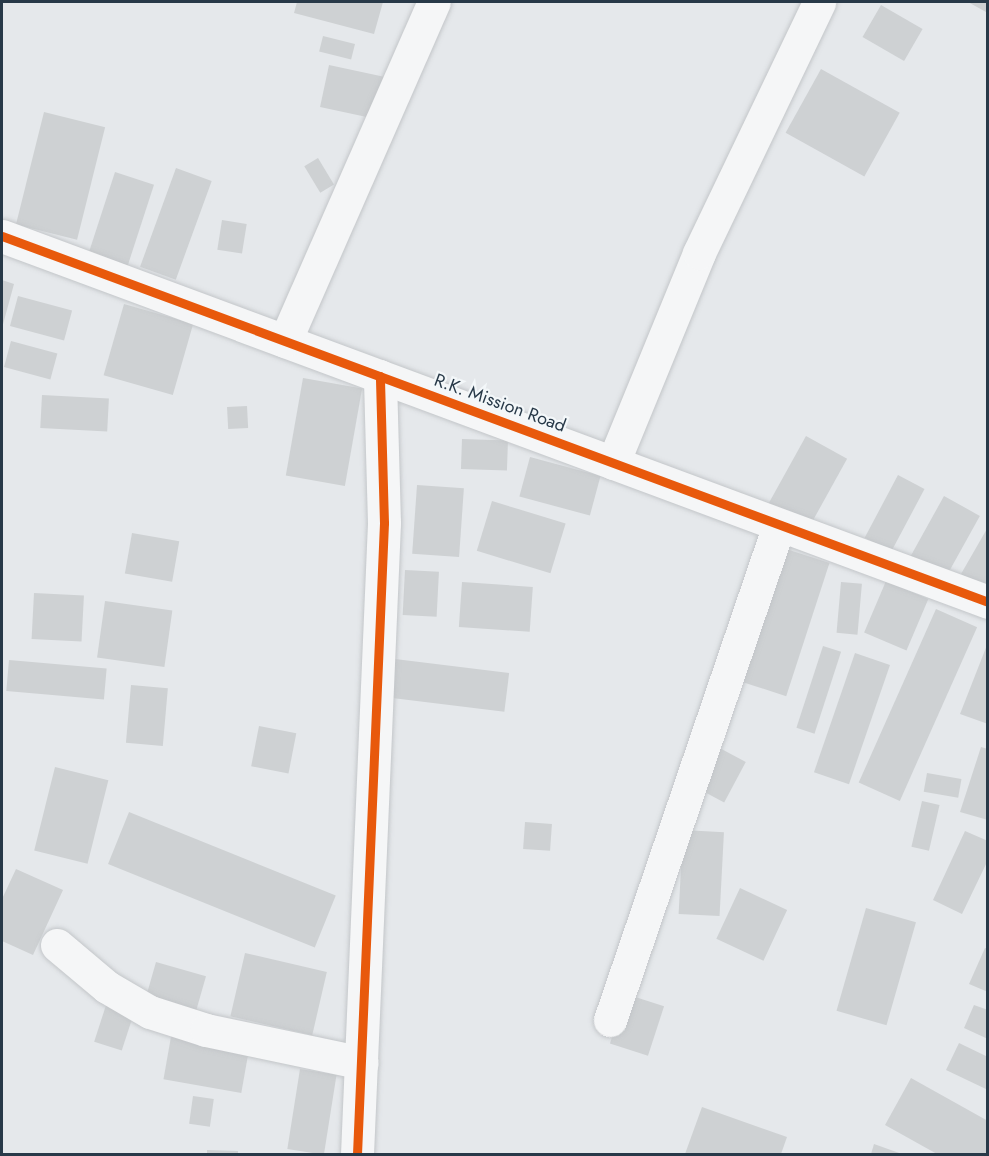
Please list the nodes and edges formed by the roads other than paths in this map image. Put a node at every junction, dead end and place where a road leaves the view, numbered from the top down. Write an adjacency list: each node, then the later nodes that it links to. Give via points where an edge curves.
1 (434, 2): 4 (street)
2 (819, 2): 6 (street, via 699,253)
3 (2, 236): 4 (street, R.K. Mission Road)
4 (285, 341): 5 (street, R.K. Mission Road)
5 (380, 376): 6 (street, R.K. Mission Road); 11 (street, via 384,523)
6 (613, 463): 7 (street, R.K. Mission Road)
7 (779, 525): 8 (street, R.K. Mission Road); 10 (street)
8 (987, 602)
9 (57, 945): 11 (street, via 107,987 150,1012 206,1030)
10 (610, 1020)
11 (362, 1063): 12 (street)
12 (357, 1155)

